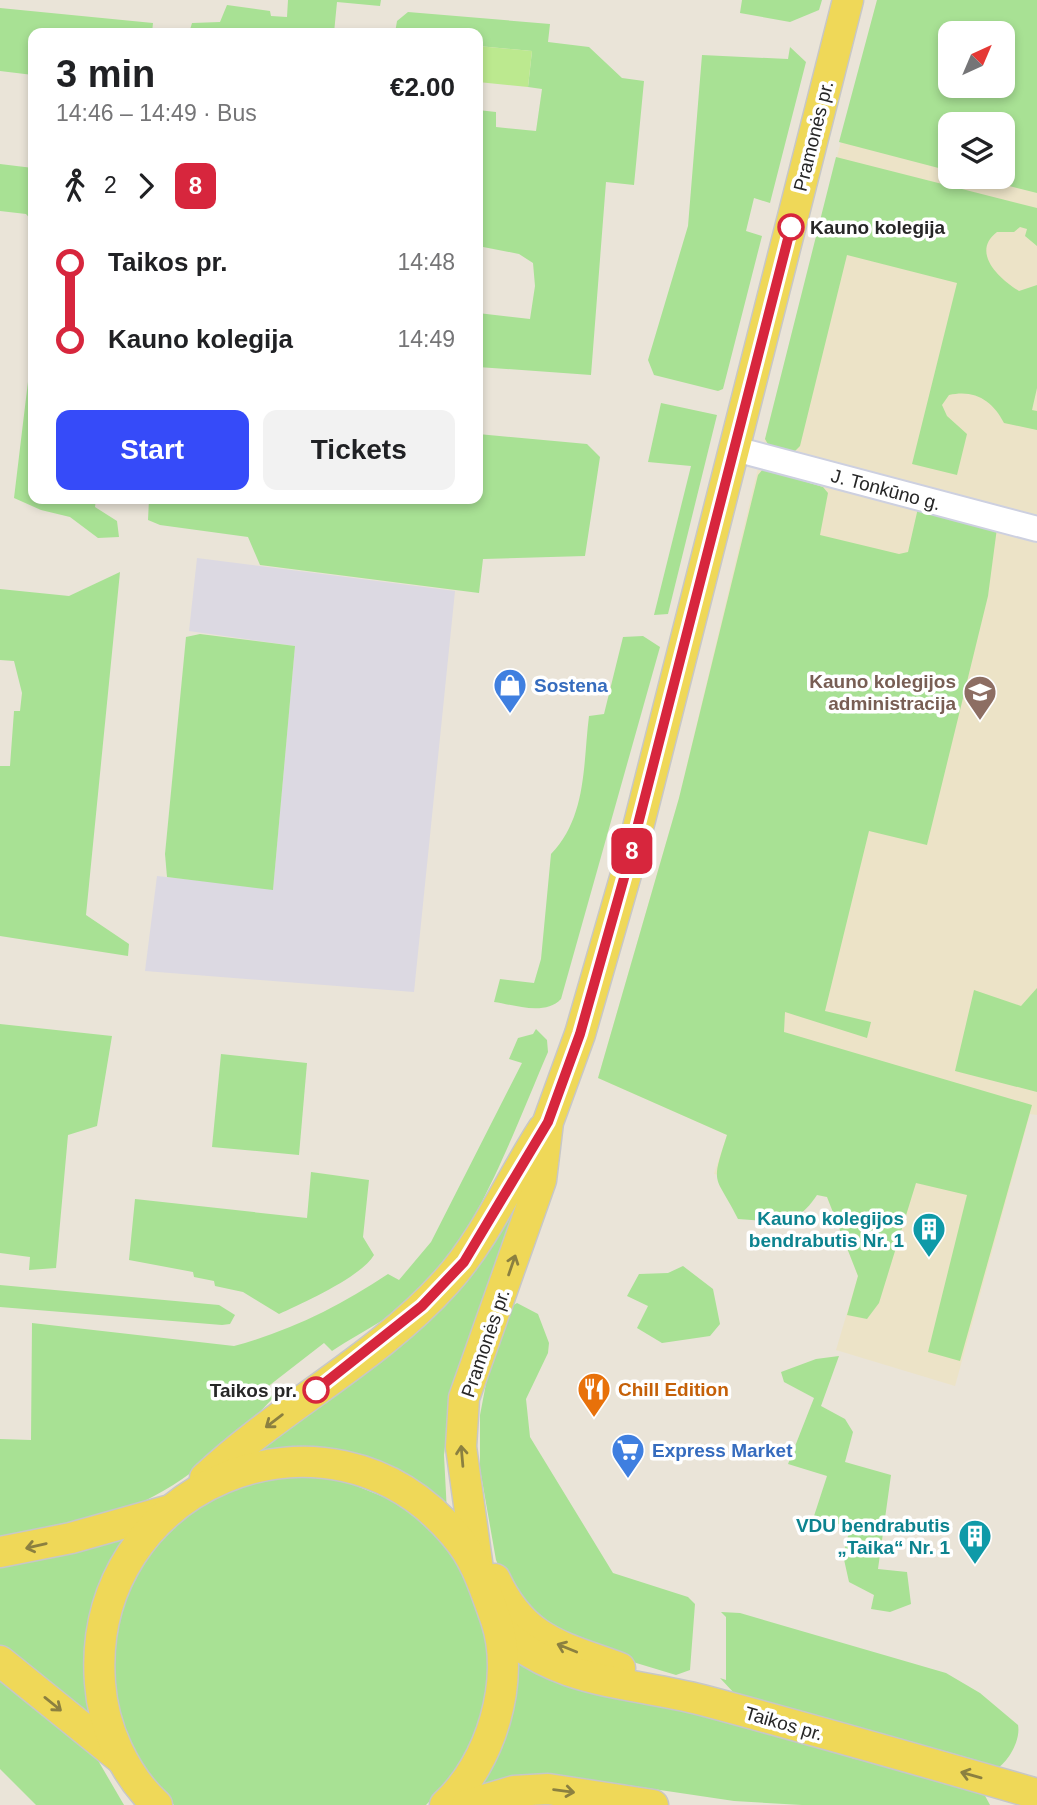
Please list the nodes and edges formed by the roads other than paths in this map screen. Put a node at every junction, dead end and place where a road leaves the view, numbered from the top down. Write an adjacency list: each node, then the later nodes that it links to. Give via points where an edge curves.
1 (848, 0): 2 (main road, Pramonės pr.)
2 (735, 450): 3 (street, J. Tonkūno g.); 4 (main road, Pramonės pr., via 620,897 580,1034)
3 (1037, 528)
4 (548, 1122): 5 (main road, Pramonės pr., one-way to 5, via 464,1262 444,1284 385,1337); 6 (main road, Pramonės pr., one-way to 4, via 461,1447 464,1398 537,1192)
5 (176, 1504): 7 (main road, one-way to 7, via 72,1538); 8 (main road, via 233,1474 273,1464 314,1463 354,1469 392,1484 426,1507 456,1535); 12 (main road, Pramonės pr., via 125,1563 102,1627 101,1695)
6 (471, 1514): 8 (main road, Pramonės pr.); 11 (main road, one-way to 6, via 534,1632 506,1602)
7 (0, 1552)
8 (478, 1569): 9 (main road)
9 (499, 1629): 11 (main road, Taikos pr., via 536,1658 563,1670); 18 (main road, via 502,1684 495,1718 483,1752)
10 (0, 1661): 12 (main road, one-way to 12)
11 (699, 1699): 14 (main road, Taikos pr., one-way to 11)
12 (125, 1765): 16 (main road); 17 (main road)
13 (1037, 1794): 14 (main road, Taikos pr.)
14 (1004, 1795)
15 (488, 1800): 19 (main road); 20 (main road, one-way to 20, via 548,1789)
16 (138, 1805)
17 (156, 1805)
18 (445, 1805)
19 (467, 1805)
20 (653, 1805)

